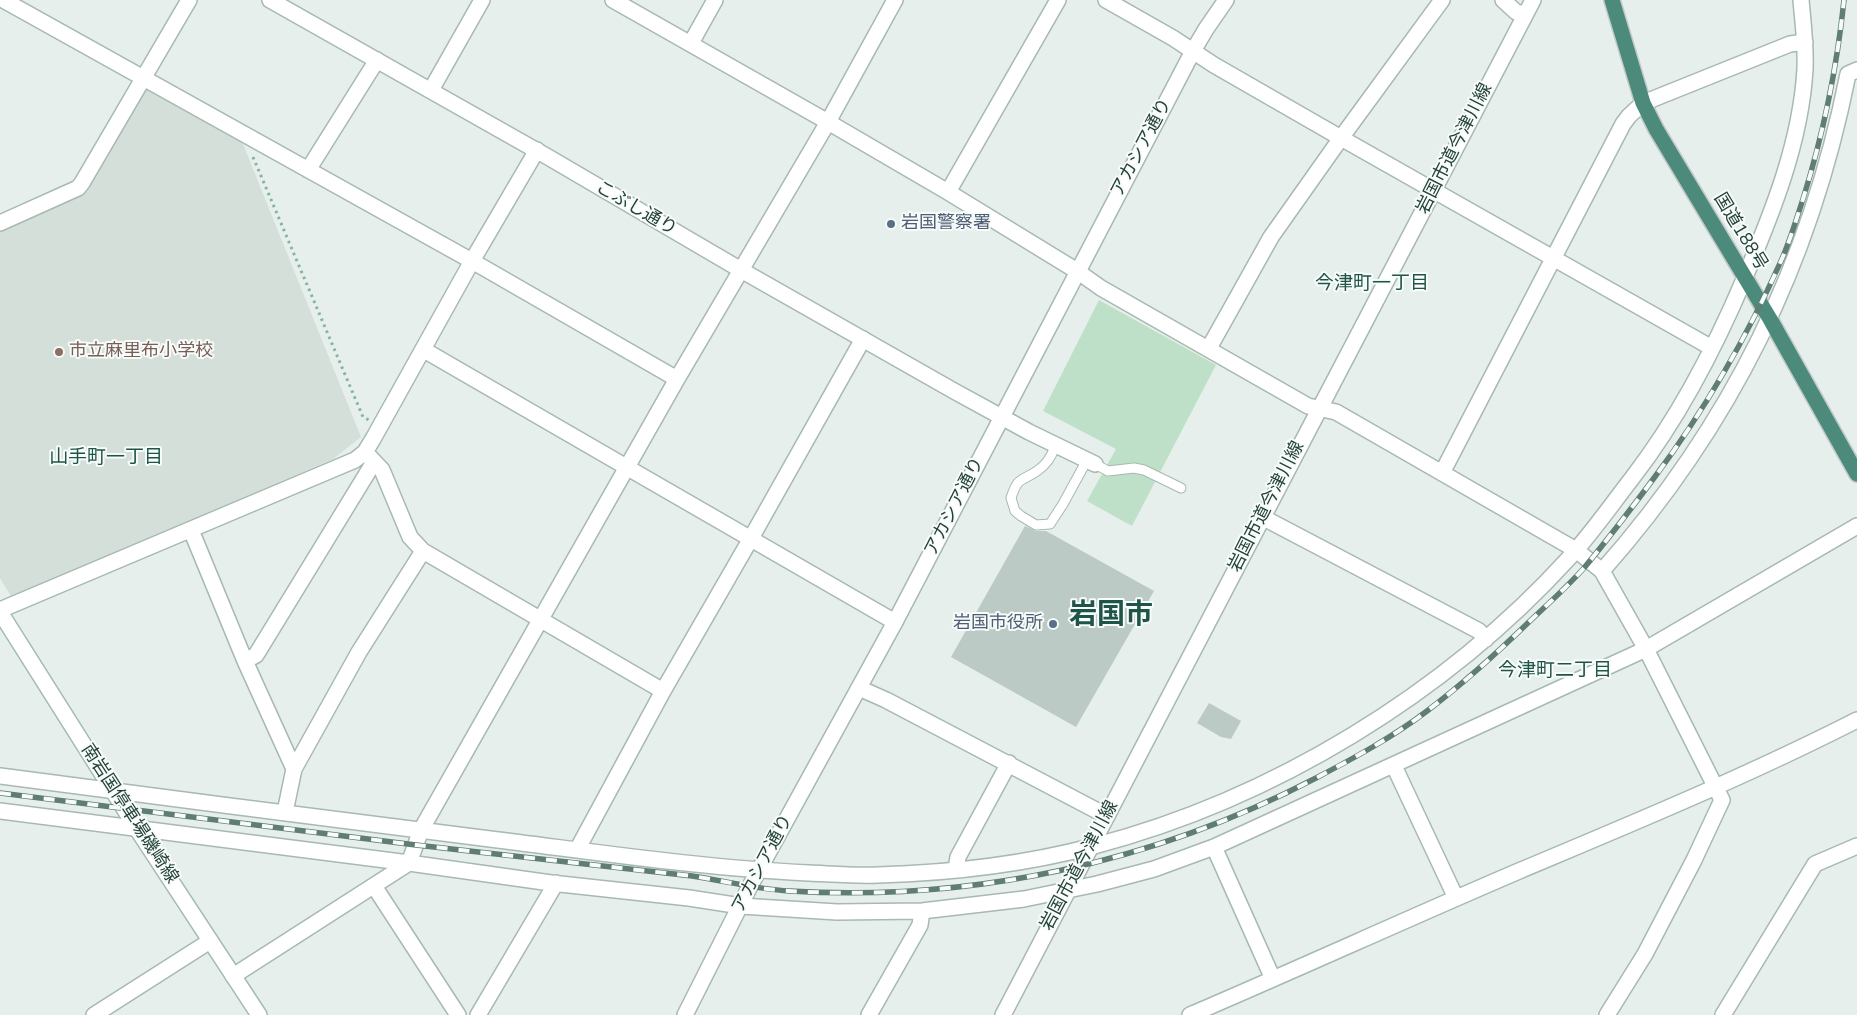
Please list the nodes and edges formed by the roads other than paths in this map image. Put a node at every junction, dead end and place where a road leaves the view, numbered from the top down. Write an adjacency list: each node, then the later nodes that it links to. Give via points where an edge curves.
1 (6, 0): 16 (street); 23 (street)
2 (189, 0): 23 (street)
3 (270, 0): 21 (street, こぶし通り)
4 (482, 0): 24 (street)
5 (613, 0): 19 (street)
6 (715, 0): 19 (street)
7 (895, 0): 26 (street)
8 (1058, 0): 31 (street)
9 (1106, 0): 20 (street)
10 (1226, 0): 20 (street, アカシア通り)
11 (1442, 0): 27 (street)
12 (1504, 0): 17 (street, via 1516,12)
13 (1533, 0): 17 (street, 岩国市道今津川線)
14 (1612, 0): 25 (highway, 国道188号)
15 (1801, 0): 18 (street)
16 (0, 3)
17 (1524, 14): 30 (street, 岩国市道今津川線)
18 (1806, 42): 25 (street, via 1790,44); 37 (street, via 1796,128 1784,178)
19 (691, 43): 26 (street)
20 (1193, 51): 27 (street); 36 (street, アカシア通り)
21 (377, 60): 24 (street, こぶし通り); 29 (street)
22 (1857, 70): 38 (street, via 1848,74 1821,186)
23 (145, 78): 29 (street); 32 (street, via 78,188)
24 (431, 90): 28 (street, こぶし通り)
25 (1643, 103): 33 (street, via 1623,124); 37 (highway, 国道188号)
26 (828, 122): 31 (street); 35 (street)
27 (1341, 138): 30 (street); 40 (street, via 1271,237)
28 (536, 150): 34 (street); 35 (street, こぶし通り)
29 (308, 170): 34 (street)
30 (1434, 191): 33 (street); 44 (street, 岩国市道今津川線)
31 (948, 192): 36 (street)
32 (0, 223)
33 (1553, 259): 41 (street); 50 (street)
34 (472, 261): 42 (street); 43 (street)
35 (741, 270): 39 (street, こぶし通り); 43 (street)
36 (1077, 271): 40 (street, via 1101,288); 45 (street, アカシア通り)
37 (1745, 278): 38 (highway, 国道188号); 41 (street)
38 (1770, 319): 51 (highway, 国道188号); 59 (street, via 1732,392 1693,456)
39 (863, 339): 45 (street, こぶし通り); 56 (street)
40 (1209, 348): 44 (street)
41 (1712, 348): 57 (street, via 1674,419)
42 (424, 350): 47 (street, via 380,426); 49 (street)
43 (677, 379): 49 (street)
44 (1318, 409): 50 (street, via 1336,412); 53 (street, 岩国市道今津川線)
45 (1002, 416): 46 (street, こぶし通り); 62 (street, アカシア通り)
46 (1055, 446): 48 (street, こぶし通り); 48 (lane, via 1039,470 1018,482 1011,498 1015,511 1036,525 1050,524)
47 (370, 457): 55 (street, via 355,460); 58 (street, via 382,470 410,537); 65 (street, via 256,655)
48 (1091, 462): 52 (lane, via 1108,471 1144,470)
49 (628, 467): 56 (street); 61 (street)
50 (1442, 473): 57 (street)
51 (1857, 474)
52 (1181, 488)
53 (1262, 517): 63 (street, via 1479,631); 77 (street, 岩国市道今津川線)
54 (1857, 526): 64 (street)
55 (191, 530): 60 (street); 65 (street)
56 (750, 540): 62 (street); 67 (street)
57 (1576, 550): 59 (street); 63 (street)
58 (422, 551): 61 (street); 71 (street, via 359,652)
59 (1602, 571): 64 (street)
60 (0, 611): 74 (street, 南岩国停車場磯崎線)
61 (541, 618): 67 (street); 79 (street)
62 (895, 622): 66 (street, アカシア通り)
63 (1486, 638): 81 (street, via 1394,709 1332,748 1266,782 1203,809)
64 (1646, 649): 70 (street); 73 (street)
65 (245, 660): 71 (street)
66 (859, 688): 69 (street); 86 (street, アカシア通り)
67 (662, 691): 83 (street)
68 (1857, 720): 73 (street)
69 (1009, 763): 77 (street); 85 (street, via 958,857)
70 (1394, 766): 82 (street); 90 (street)
71 (294, 769): 76 (street)
72 (0, 776): 74 (street)
73 (1717, 787): 90 (street); 104 (street, via 1722,800 1694,860 1645,954)
74 (114, 791): 76 (street); 78 (street, 南岩国停車場磯崎線)
75 (0, 811): 78 (street)
76 (285, 812): 79 (street)
77 (1107, 816): 81 (street, 岩国市道今津川線)
78 (137, 829): 84 (street); 93 (street, 南岩国停車場磯崎線)
79 (420, 830): 83 (street); 84 (street)
80 (1857, 846): 105 (street, via 1815,864)
81 (1091, 847): 85 (street); 89 (street, 岩国市道今津川線)
82 (1214, 847): 89 (street, via 1154,869); 95 (street)
83 (577, 850): 86 (street)
84 (409, 863): 87 (street); 88 (street)
85 (956, 869): 86 (street, via 873,875)
86 (759, 870): 91 (street, アカシア通り)
87 (556, 884): 91 (street); 99 (street)
88 (374, 886): 94 (street); 98 (street)
89 (1067, 890): 92 (street); 102 (street, 岩国市道今津川線)
90 (1456, 898): 95 (street)
91 (741, 906): 92 (street, via 837,912); 100 (street, アカシア通り)
92 (922, 911): 101 (street, via 920,925)
93 (210, 941): 94 (street, 南岩国停車場磯崎線); 96 (street)
94 (233, 976): 97 (street, 南岩国停車場磯崎線)
95 (1273, 979): 103 (street)
96 (94, 1015)
97 (259, 1015)
98 (458, 1015)
99 (478, 1015)
100 (685, 1015)
101 (869, 1015)
102 (1003, 1015)
103 (1190, 1015)
104 (1607, 1015)
105 (1723, 1015)

